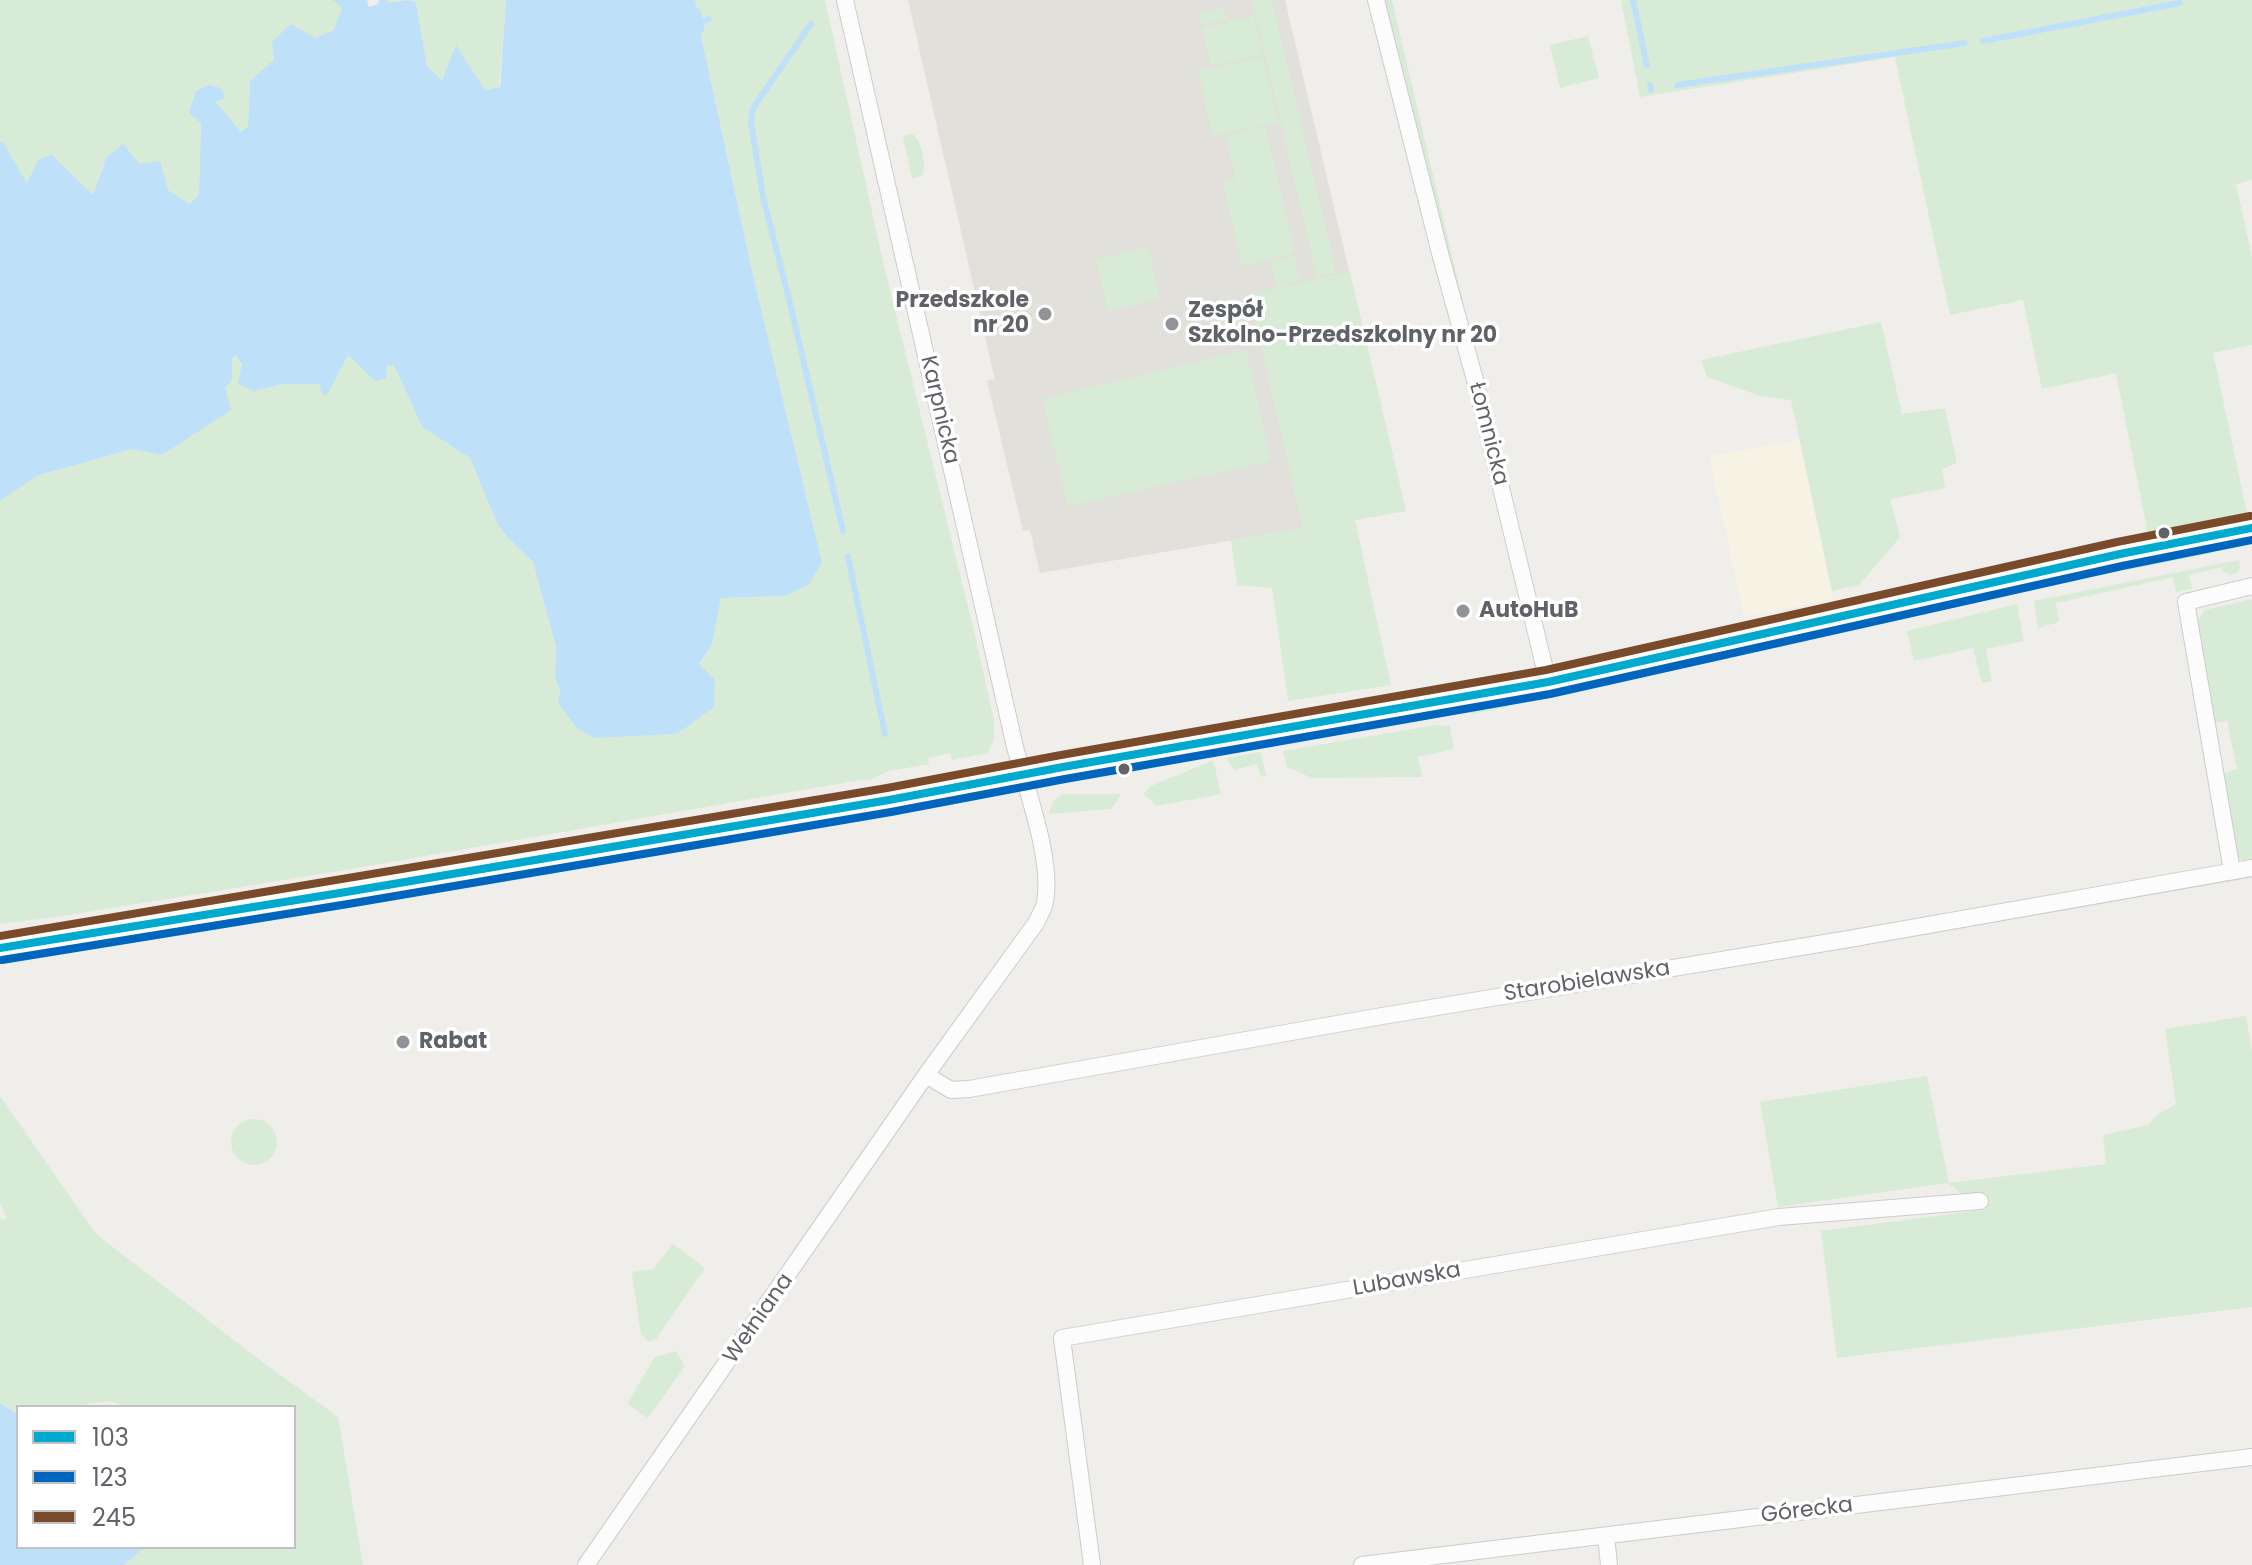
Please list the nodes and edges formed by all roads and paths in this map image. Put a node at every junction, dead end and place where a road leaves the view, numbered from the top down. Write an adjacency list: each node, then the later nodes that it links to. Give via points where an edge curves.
1 (845, 0): 6 (street, Karpnicka)
2 (1376, 0): 5 (street, Łomnicka)
3 (2252, 529): 5 (street)
4 (2252, 586): 8 (street, via 2186,602)
5 (1548, 682): 6 (street)
6 (1022, 774): 9 (street); 10 (street, Wełniana, via 1044,864 1044,906)
7 (2252, 868): 8 (street, Starobielawska)
8 (2232, 871): 10 (street, Starobielawska, via 969,1089 951,1090)
9 (0, 948)
10 (926, 1075): 14 (street, Wełniana)
11 (1980, 1201): 15 (street, Lubawska, via 1779,1217 1062,1338)
12 (2252, 1457): 13 (street, Górecka)
13 (1606, 1536): 16 (street, Górecka); 17 (street)
14 (586, 1565)
15 (1092, 1565)
16 (1362, 1565)
17 (1609, 1565)

